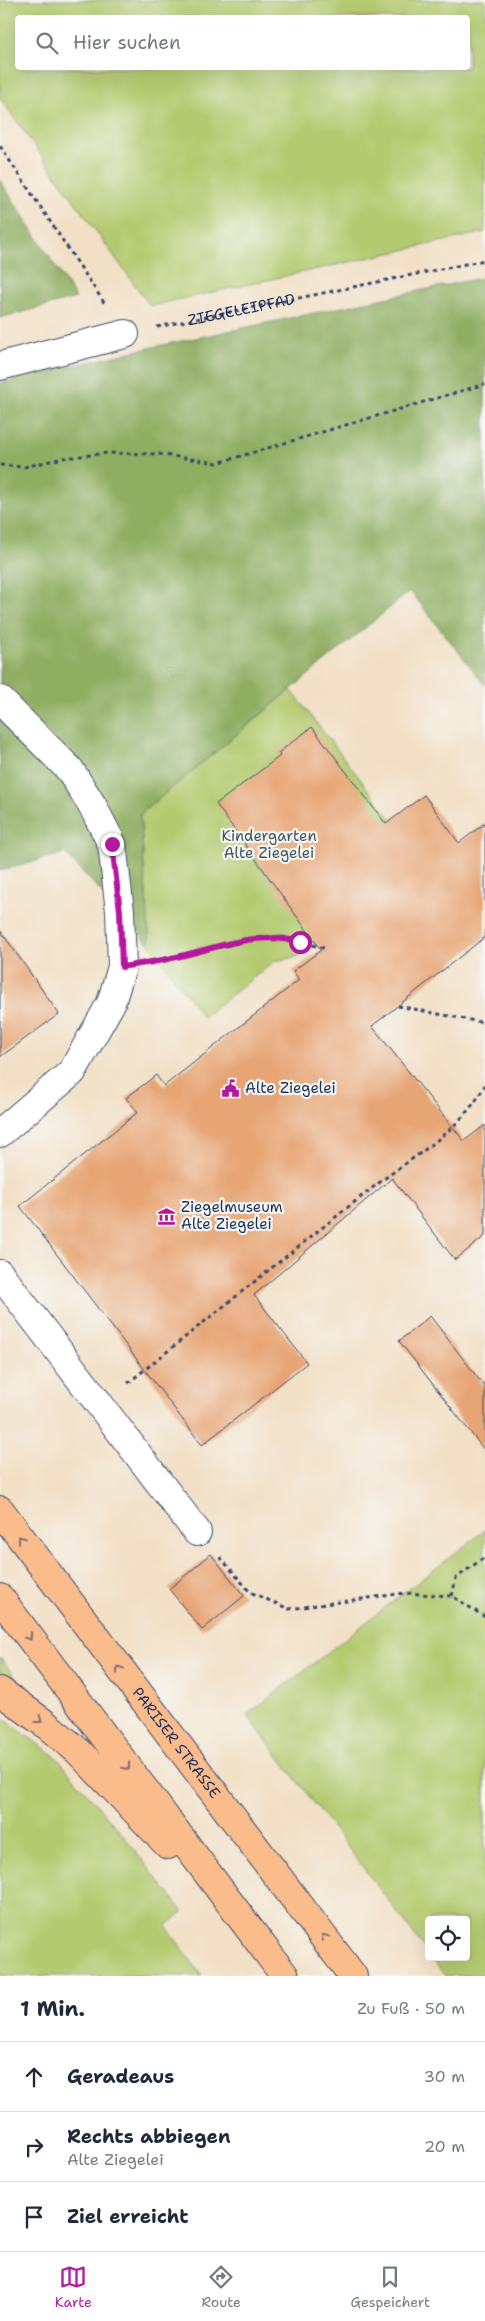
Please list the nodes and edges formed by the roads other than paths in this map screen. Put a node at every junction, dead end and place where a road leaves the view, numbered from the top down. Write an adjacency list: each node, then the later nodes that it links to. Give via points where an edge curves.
1 (126, 334): 2 (street)
2 (0, 366)
3 (0, 700): 4 (street, via 70,770 112,844 120,911 122,967 111,1002 72,1072)
4 (0, 1133)
5 (0, 1274): 7 (street)
6 (0, 1510): 12 (highway, PARISER STRASSE, one-way to 6)
7 (197, 1532)
8 (0, 1598): 10 (highway, one-way to 10)
9 (0, 1691): 10 (highway, one-way to 10, via 78,1751)
10 (256, 1938): 11 (highway)
11 (285, 1976)
12 (353, 1976)

